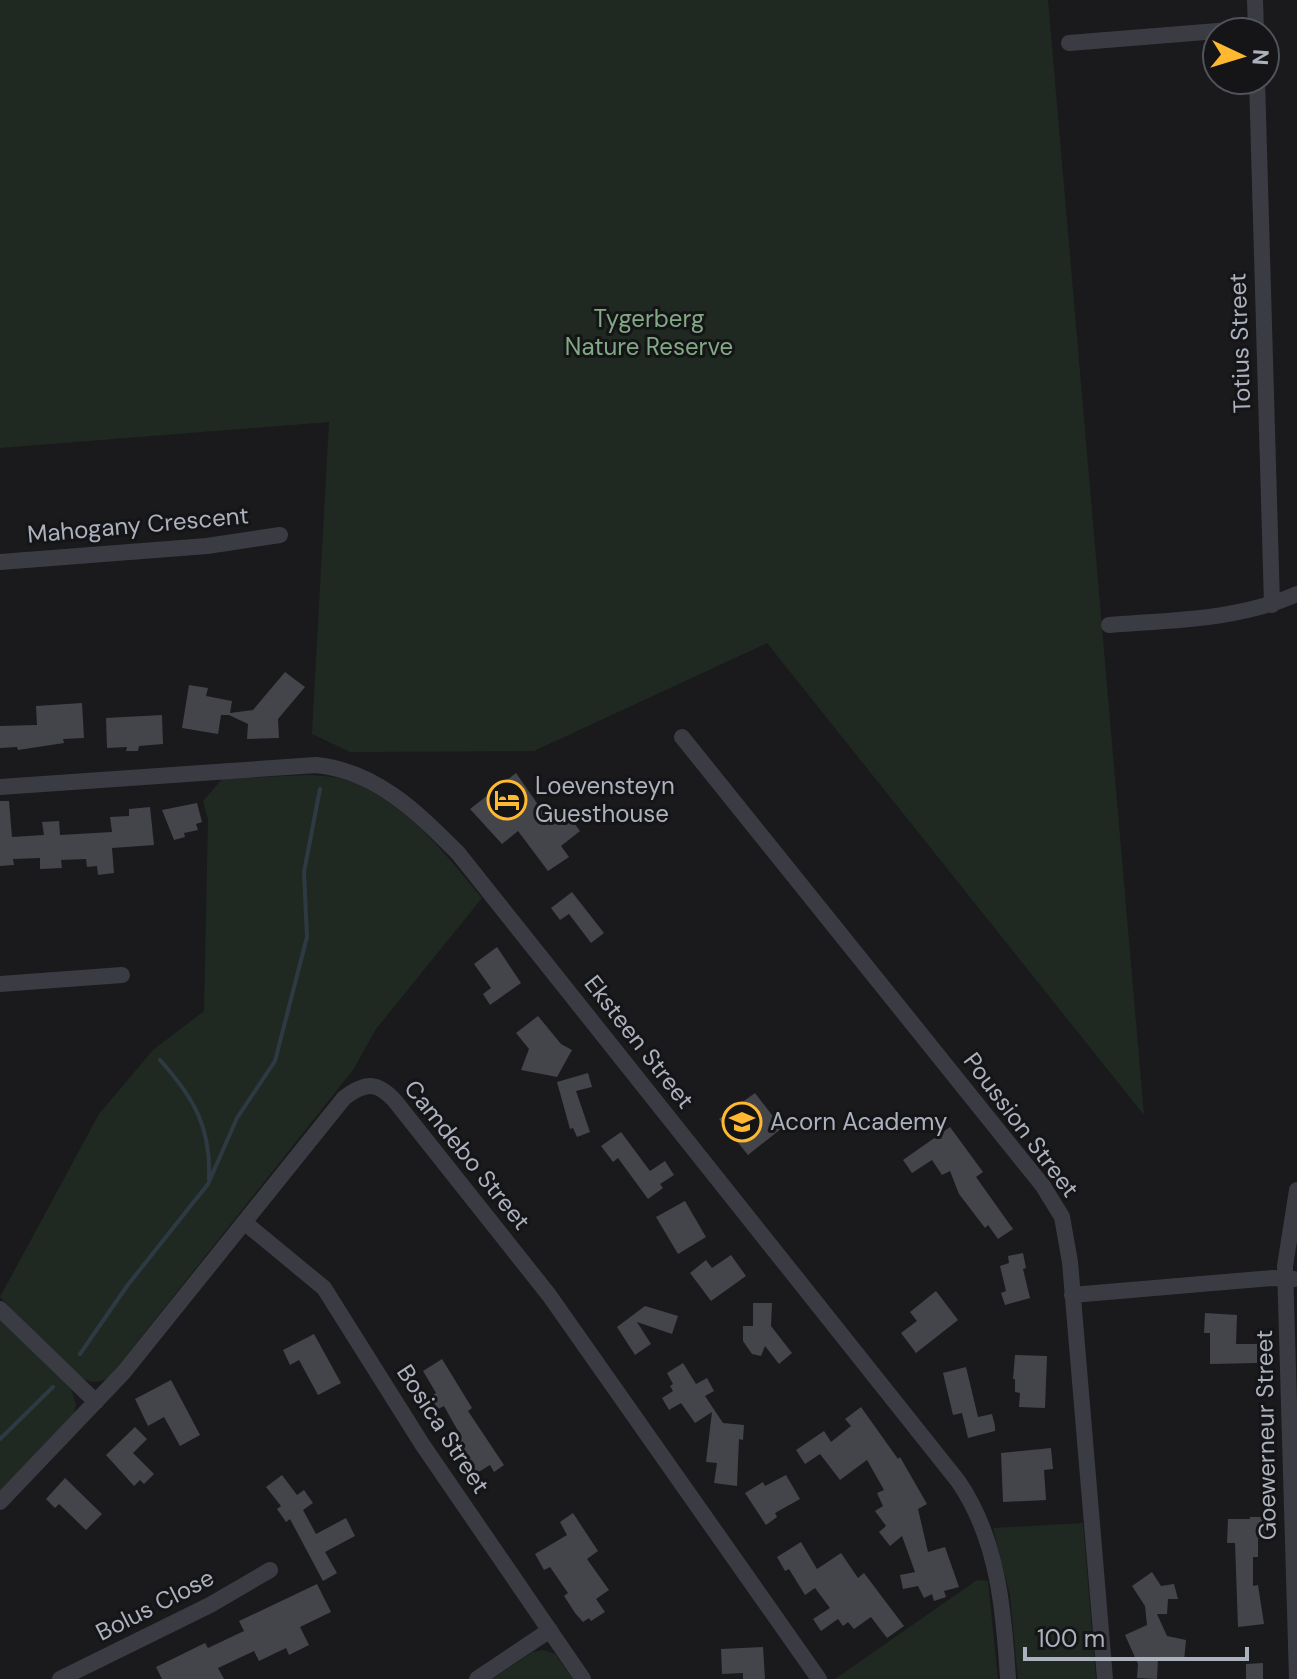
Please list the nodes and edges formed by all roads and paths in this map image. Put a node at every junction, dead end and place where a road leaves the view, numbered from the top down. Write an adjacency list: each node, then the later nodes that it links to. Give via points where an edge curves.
1 (1201, 34): 2 (street)
2 (1069, 43)
3 (1257, 96): 7 (street, Totius Street)
4 (280, 535): 5 (street, Mahogany Crescent)
5 (0, 562)
6 (1297, 594): 7 (street)
7 (1272, 605): 8 (street, via 1212,617)
8 (1109, 625)
9 (682, 737): 16 (street, Poussion Street, via 1055,1203 1066,1232)
10 (0, 787): 26 (street, Eksteen Street, via 316,765 364,777 427,821 458,853 966,1493 981,1522 998,1580)
11 (122, 975): 12 (street)
12 (0, 984)
13 (1297, 1190): 15 (street, Goewerneur Street, via 1289,1228)
14 (244, 1222): 18 (street, Camdebo Street); 21 (street, Bosica Street, via 324,1288 422,1444); 25 (street, Camdebo Street, via 344,1098 364,1086 385,1090 549,1295)
15 (1292, 1279): 16 (street); 28 (street, Goewerneur Street)
16 (1072, 1295): 27 (street, Poussion Street)
17 (0, 1309): 18 (street)
18 (96, 1402): 19 (street, Camdebo Street)
19 (0, 1502)
20 (270, 1570): 22 (street, Bolus Close)
21 (550, 1630): 23 (street); 24 (street, Bosica Street)
22 (60, 1679)
23 (477, 1679)
24 (583, 1679)
25 (819, 1679)
26 (1008, 1679)
27 (1105, 1679)
28 (1297, 1679)

